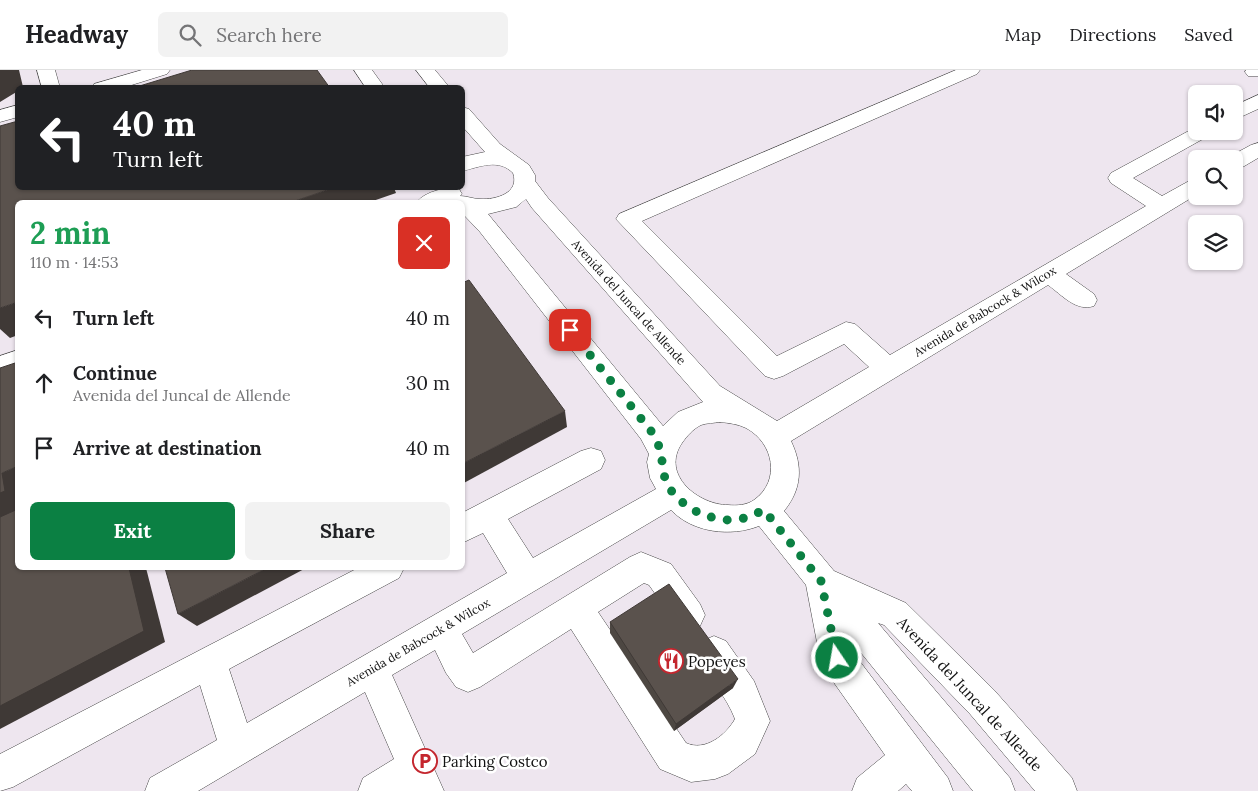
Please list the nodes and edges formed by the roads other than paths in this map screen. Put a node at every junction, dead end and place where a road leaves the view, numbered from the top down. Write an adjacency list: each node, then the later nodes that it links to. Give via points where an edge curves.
1 (46, 70): 6 (street)
2 (162, 70): 7 (street)
3 (363, 70): 8 (street)
4 (425, 70): 9 (street)
5 (971, 70): 31 (street, via 628,219 774,369 846,331)
6 (50, 85)
7 (110, 85)
8 (374, 85)
9 (438, 85)
10 (1258, 101): 11 (street)
11 (1243, 109)
12 (15, 112): 13 (street)
13 (0, 116)
14 (465, 116): 18 (street)
15 (1188, 139): 26 (street, via 1118,178)
16 (1258, 149): 17 (street)
17 (1243, 158)
18 (509, 161): 19 (street, via 484,158); 20 (street, Avenida del Juncal de Allende, via 524,173)
19 (465, 164)
20 (525, 181): 24 (street, via 518,194 503,203 478,207); 32 (street, Avenida del Juncal de Allende, via 540,203 711,394)
21 (1188, 191): 26 (street, Avenida de Babcock & Wilcox)
22 (458, 198): 23 (street)
23 (443, 200)
24 (465, 201)
25 (465, 205): 34 (street, via 488,227 651,431)
26 (1162, 206): 27 (street, Avenida de Babcock & Wilcox)
27 (1049, 273): 28 (street); 31 (street, Avenida de Babcock & Wilcox)
28 (1085, 300)
29 (15, 361): 30 (street)
30 (0, 366)
31 (888, 369): 33 (street, Avenida de Babcock & Wilcox)
32 (741, 414): 33 (street, via 760,423); 34 (street, via 720,411 700,414 682,422 669,436)
33 (775, 436): 37 (street, via 787,467 785,483 777,498)
34 (662, 452): 36 (street, via 662,467)
35 (590, 460): 38 (street)
36 (674, 495): 37 (street, via 689,508 726,520 746,518); 41 (street, Avenida de Babcock & Wilcox)
37 (764, 510): 42 (street, Avenida del Juncal de Allende)
38 (489, 515): 39 (street); 41 (street)
39 (465, 527)
40 (384, 570): 45 (street)
41 (528, 579): 44 (street, Avenida de Babcock & Wilcox)
42 (821, 581): 48 (street, Avenida del Juncal de Allende, via 837,658); 55 (street, Avenida del Juncal de Allende); 56 (street, Avenida del Juncal de Allende, via 895,614 982,702)
43 (576, 607): 43 (street, via 673,756 691,764 714,761 742,741 753,721 742,693 660,574 641,567); 44 (street, via 468,675)
44 (442, 628): 46 (street, Avenida de Babcock & Wilcox)
45 (210, 661): 47 (street); 49 (street)
46 (372, 669): 47 (street, Avenida de Babcock & Wilcox); 50 (street)
47 (237, 748): 51 (street, Avenida de Babcock & Wilcox)
48 (909, 758): 53 (street); 54 (street, Avenida del Juncal de Allende)
49 (0, 774)
50 (420, 779): 52 (street)
51 (163, 791)
52 (376, 791)
53 (870, 791)
54 (935, 791)
55 (997, 791)
56 (1059, 791)

